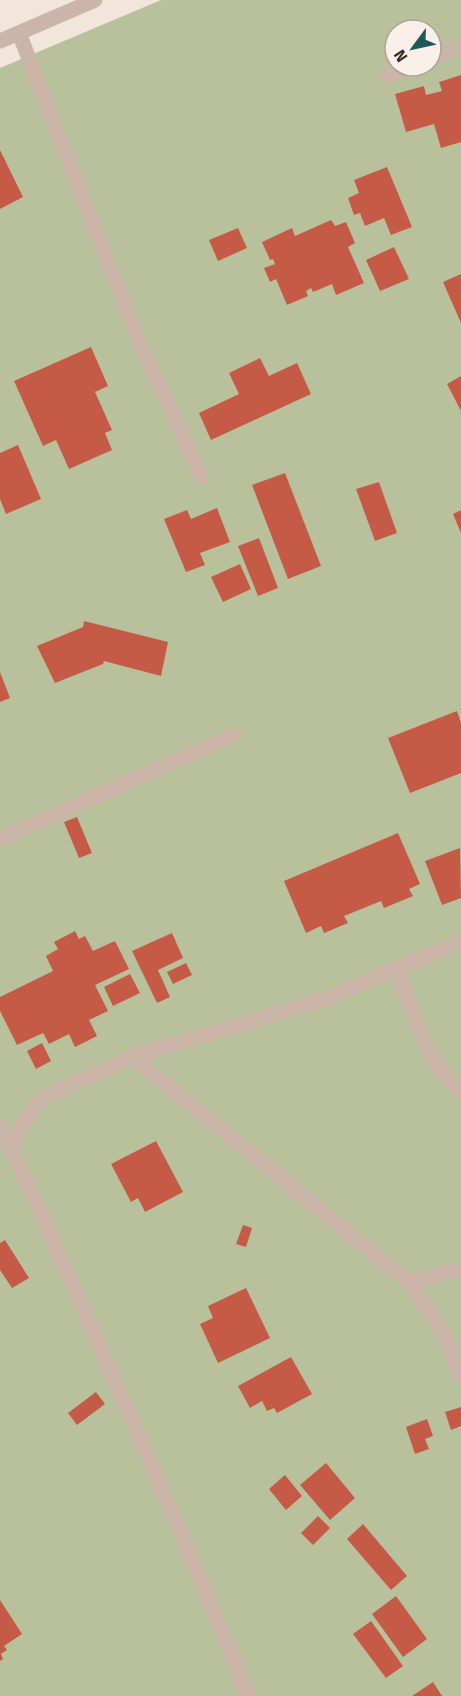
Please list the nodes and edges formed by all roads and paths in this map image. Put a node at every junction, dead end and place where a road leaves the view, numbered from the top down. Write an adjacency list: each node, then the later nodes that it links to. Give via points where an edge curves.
1 (95, 0): 2 (street)
2 (19, 33): 3 (street); 6 (street, via 135,331)
3 (0, 41)
4 (461, 46): 5 (street)
5 (443, 53)
6 (201, 476)
7 (234, 735): 8 (street)
8 (0, 838)
9 (461, 940): 10 (street)
10 (397, 969): 11 (street, via 326,999); 12 (street, via 427,1045 449,1080)
11 (132, 1057): 14 (street, via 41,1099); 16 (street)
12 (461, 1091)
13 (0, 1126): 14 (street)
14 (10, 1149): 19 (street, via 162,1488)
15 (461, 1270): 16 (street)
16 (410, 1282): 17 (street)
17 (457, 1353): 18 (street)
18 (461, 1377)
19 (249, 1696)

